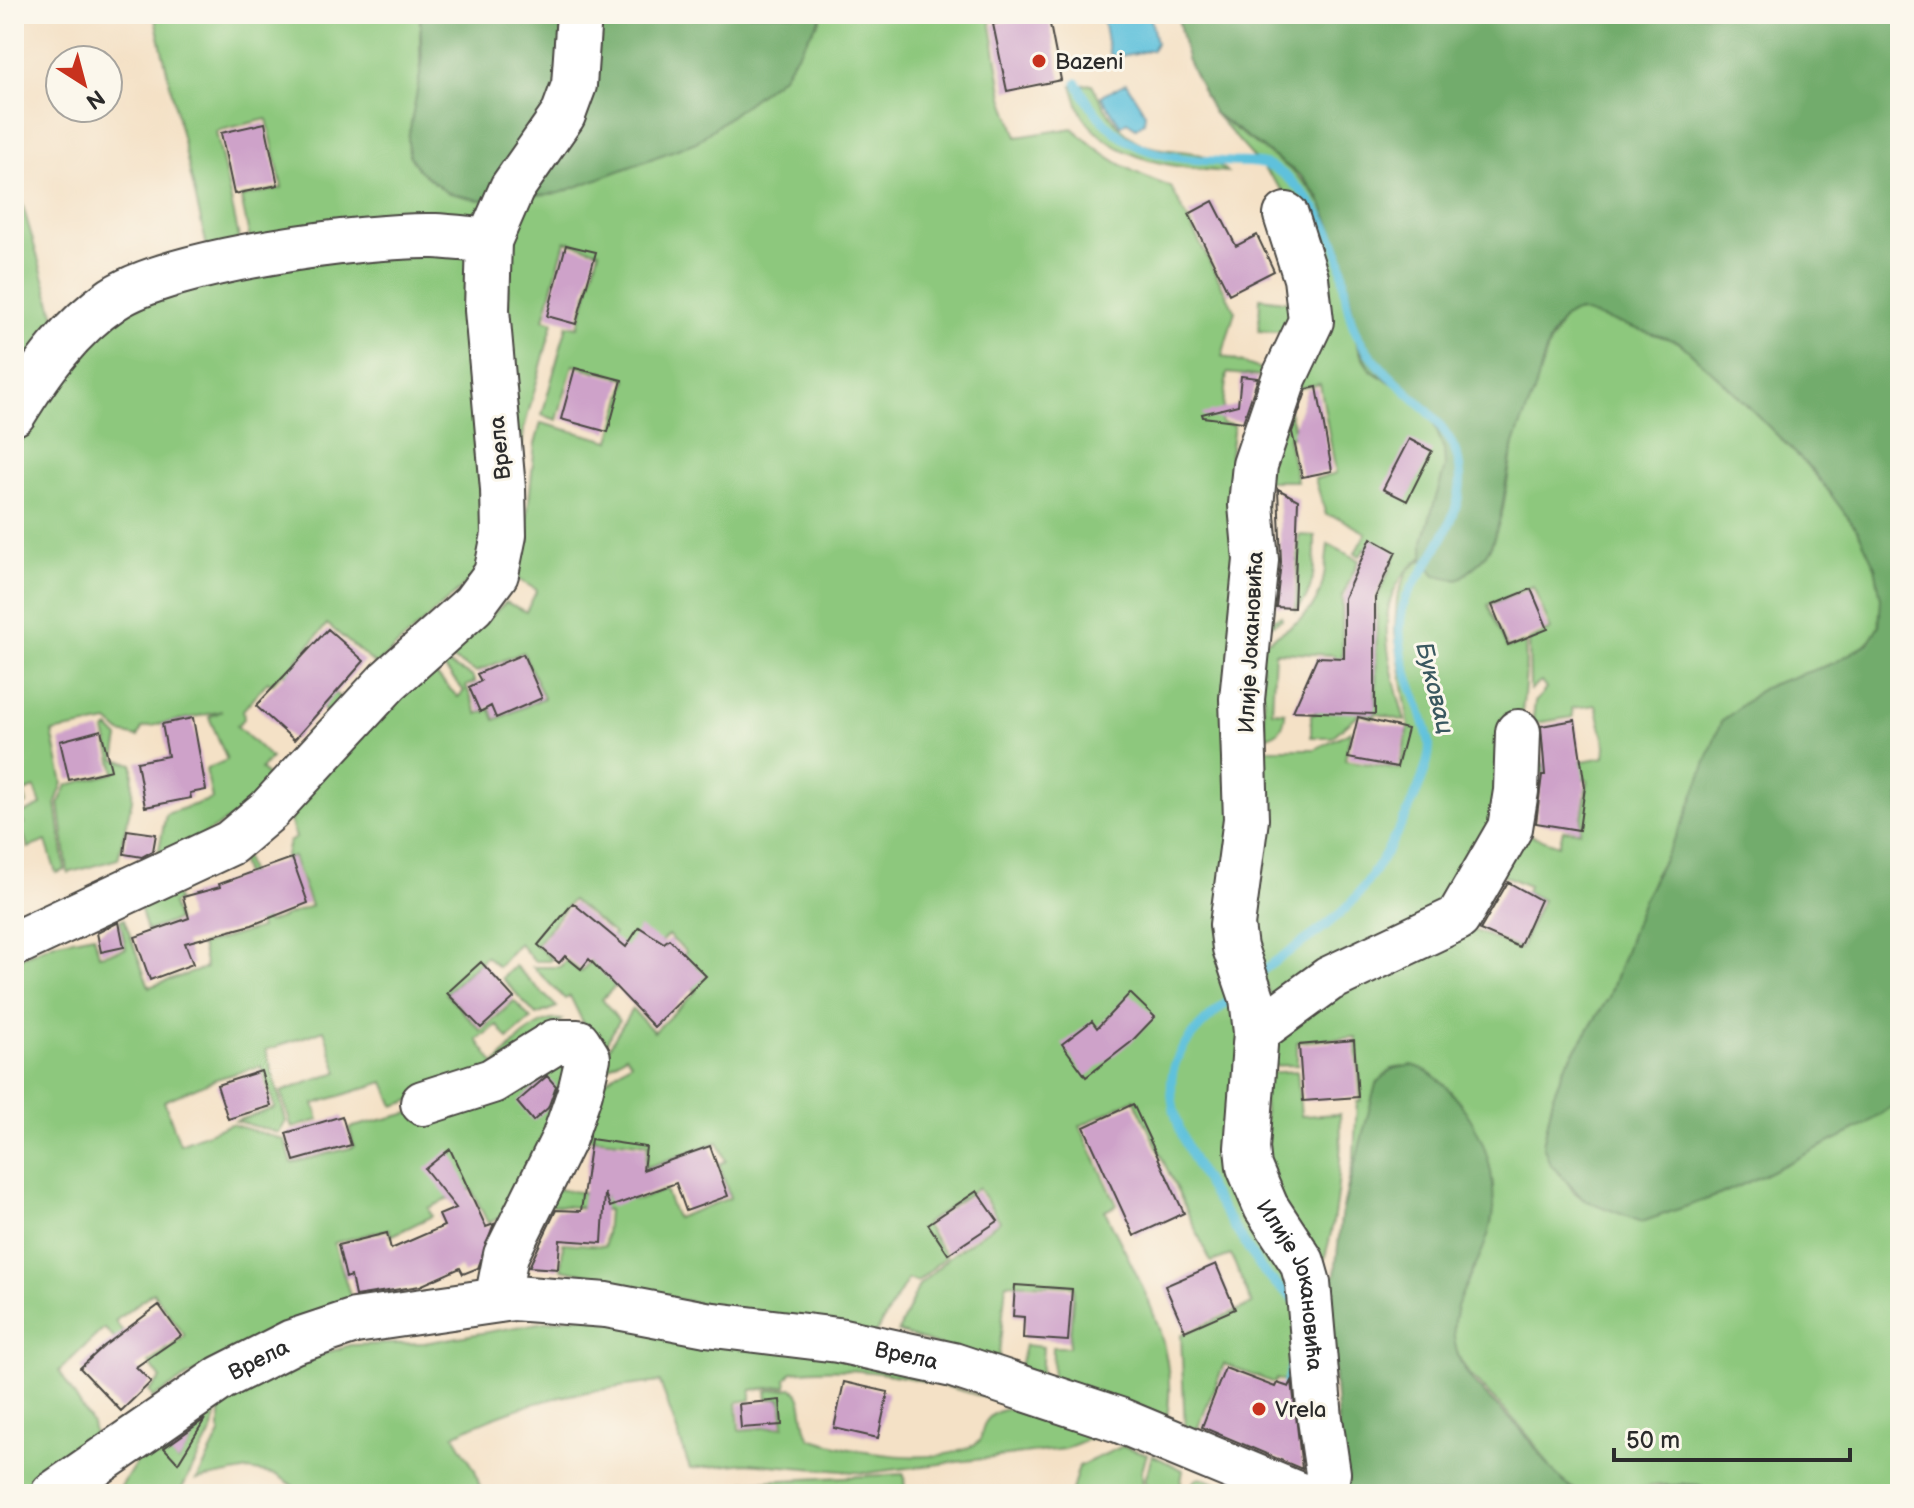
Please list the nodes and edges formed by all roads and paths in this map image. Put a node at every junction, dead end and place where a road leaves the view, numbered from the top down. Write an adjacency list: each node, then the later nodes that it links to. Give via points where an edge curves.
1 (579, 14): 3 (street, via 574,85 563,115 512,188)
2 (1286, 215): 7 (street, Илије Јокановића, via 1306,278 1311,321 1285,376 1252,485 1256,560 1242,699 1246,819 1232,925)
3 (489, 241): 4 (street, via 432,236 347,242 229,260 139,285 78,327 41,368); 6 (street, Врела, via 487,310 504,535 496,574 473,605 388,681 269,810 230,843)
4 (14, 413)
5 (1518, 732): 7 (street, via 1510,828 1458,918 1329,979)
6 (14, 944)
7 (1250, 1000): 12 (street, Илије Јокановића, via 1249,1167 1266,1207 1302,1262 1308,1283 1328,1473)
8 (423, 1103): 9 (street, via 492,1081 555,1042 578,1042 587,1052 588,1065 564,1138 506,1255)
9 (497, 1300): 10 (street, Врела, via 606,1305 838,1340 953,1365 1132,1425); 11 (street, Врела, via 355,1321 292,1342 221,1378)
10 (1286, 1489)
11 (53, 1494)
12 (1324, 1494)

